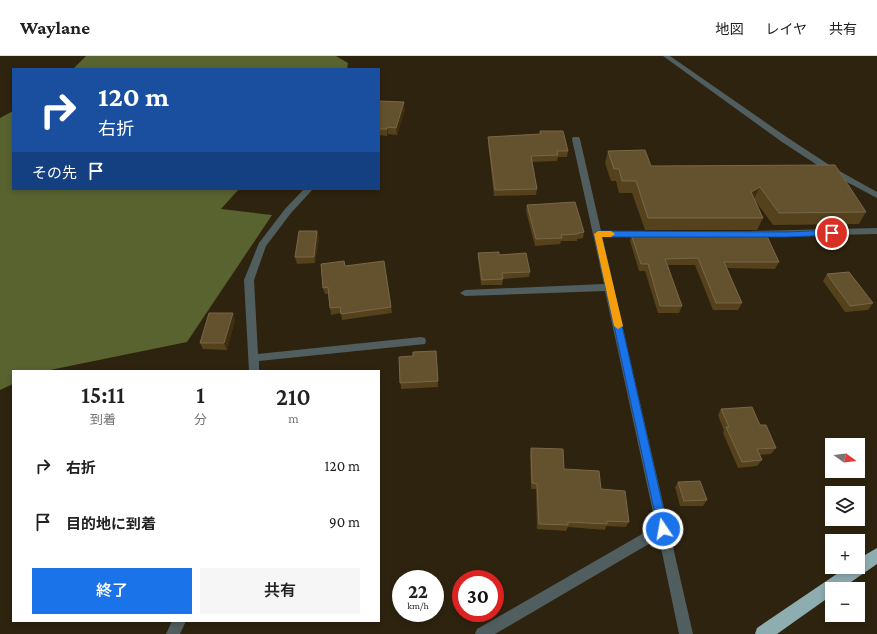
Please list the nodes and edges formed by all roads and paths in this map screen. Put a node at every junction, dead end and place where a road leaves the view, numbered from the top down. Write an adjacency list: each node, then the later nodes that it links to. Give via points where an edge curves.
1 (666, 56): 4 (street, via 798,149)
2 (576, 139): 6 (street)
3 (308, 190): 12 (street, via 262,245 249,280)
4 (877, 195)
5 (877, 231): 8 (street)
6 (598, 234): 7 (street); 9 (street)
7 (653, 234)
8 (748, 234)
9 (610, 287): 10 (street); 14 (street)
10 (466, 293)
11 (421, 341): 12 (street)
12 (253, 358): 13 (street)
13 (254, 370)
14 (663, 529): 18 (street); 19 (street)
15 (877, 554): 20 (highway)
16 (179, 622): 17 (street)
17 (173, 634)
18 (482, 634)
19 (686, 634)
20 (763, 634)

